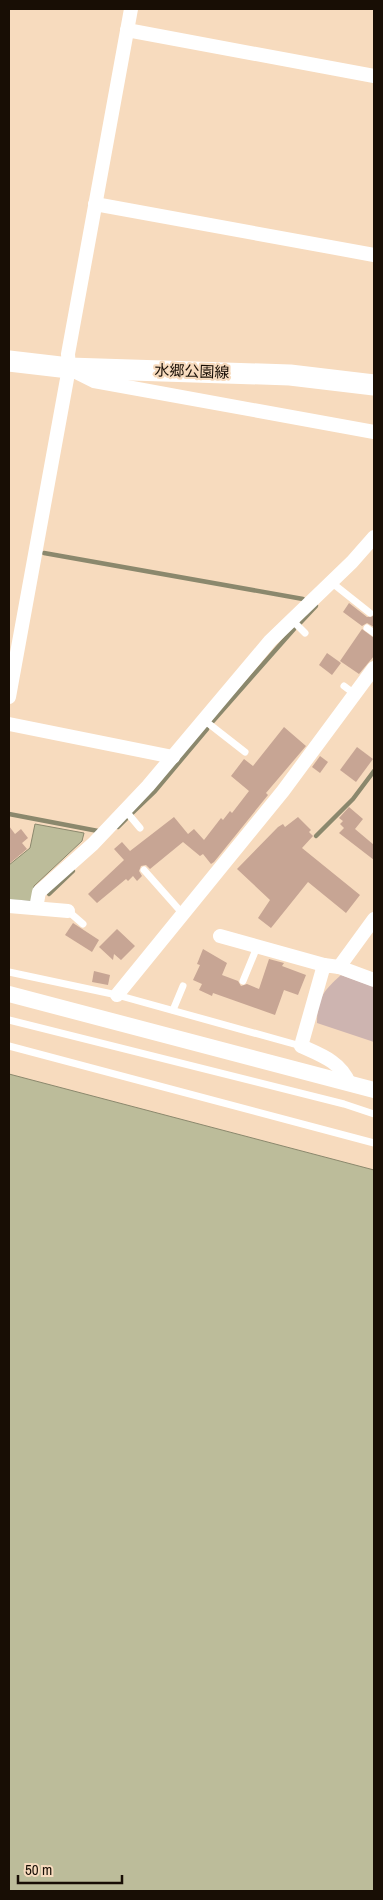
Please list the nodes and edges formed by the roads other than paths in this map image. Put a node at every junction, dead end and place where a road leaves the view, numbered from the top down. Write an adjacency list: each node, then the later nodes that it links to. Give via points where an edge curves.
1 (131, 9): 2 (street)
2 (128, 30): 3 (street); 4 (street)
3 (374, 76)
4 (96, 204): 5 (street); 7 (street, via 68,354)
5 (374, 255)
6 (9, 361): 7 (main road, 水郷公園線)
7 (69, 368): 8 (main road, 水郷公園線, via 290,375); 9 (street, via 94,381); 20 (street)
8 (374, 385)
9 (374, 432)
10 (374, 537): 11 (street)
11 (331, 582): 12 (lane); 13 (street)
12 (370, 613)
13 (292, 620): 15 (lane); 21 (street, via 270,641)
14 (367, 628): 16 (lane)
15 (305, 632)
16 (374, 633)
17 (374, 668): 19 (street)
18 (344, 686): 19 (lane)
19 (356, 695): 31 (street, via 283,792)
20 (9, 697)
21 (204, 720): 23 (lane); 24 (street)
22 (9, 724): 24 (street)
23 (245, 752)
24 (173, 757): 25 (street)
25 (125, 810): 26 (lane); 29 (street, via 39,892)
26 (140, 828)
27 (144, 870): 31 (lane)
28 (9, 906): 29 (street)
29 (36, 908): 30 (street)
30 (68, 910): 33 (lane)
31 (183, 914): 43 (street)
32 (374, 919): 37 (street)
33 (83, 924)
34 (220, 936): 35 (street)
35 (257, 947): 36 (street); 40 (lane)
36 (324, 965): 37 (street); 47 (street)
37 (339, 967): 39 (street)
38 (9, 972): 43 (lane)
39 (374, 980)
40 (244, 981)
41 (183, 986): 44 (lane)
42 (9, 994): 48 (street)
43 (117, 995): 44 (lane)
44 (174, 1010): 47 (lane)
45 (9, 1020): 50 (lane)
46 (9, 1046): 51 (lane)
47 (302, 1046): 48 (street, via 344,1071)
48 (349, 1082): 49 (street)
49 (374, 1090)
50 (374, 1114)
51 (374, 1142)

